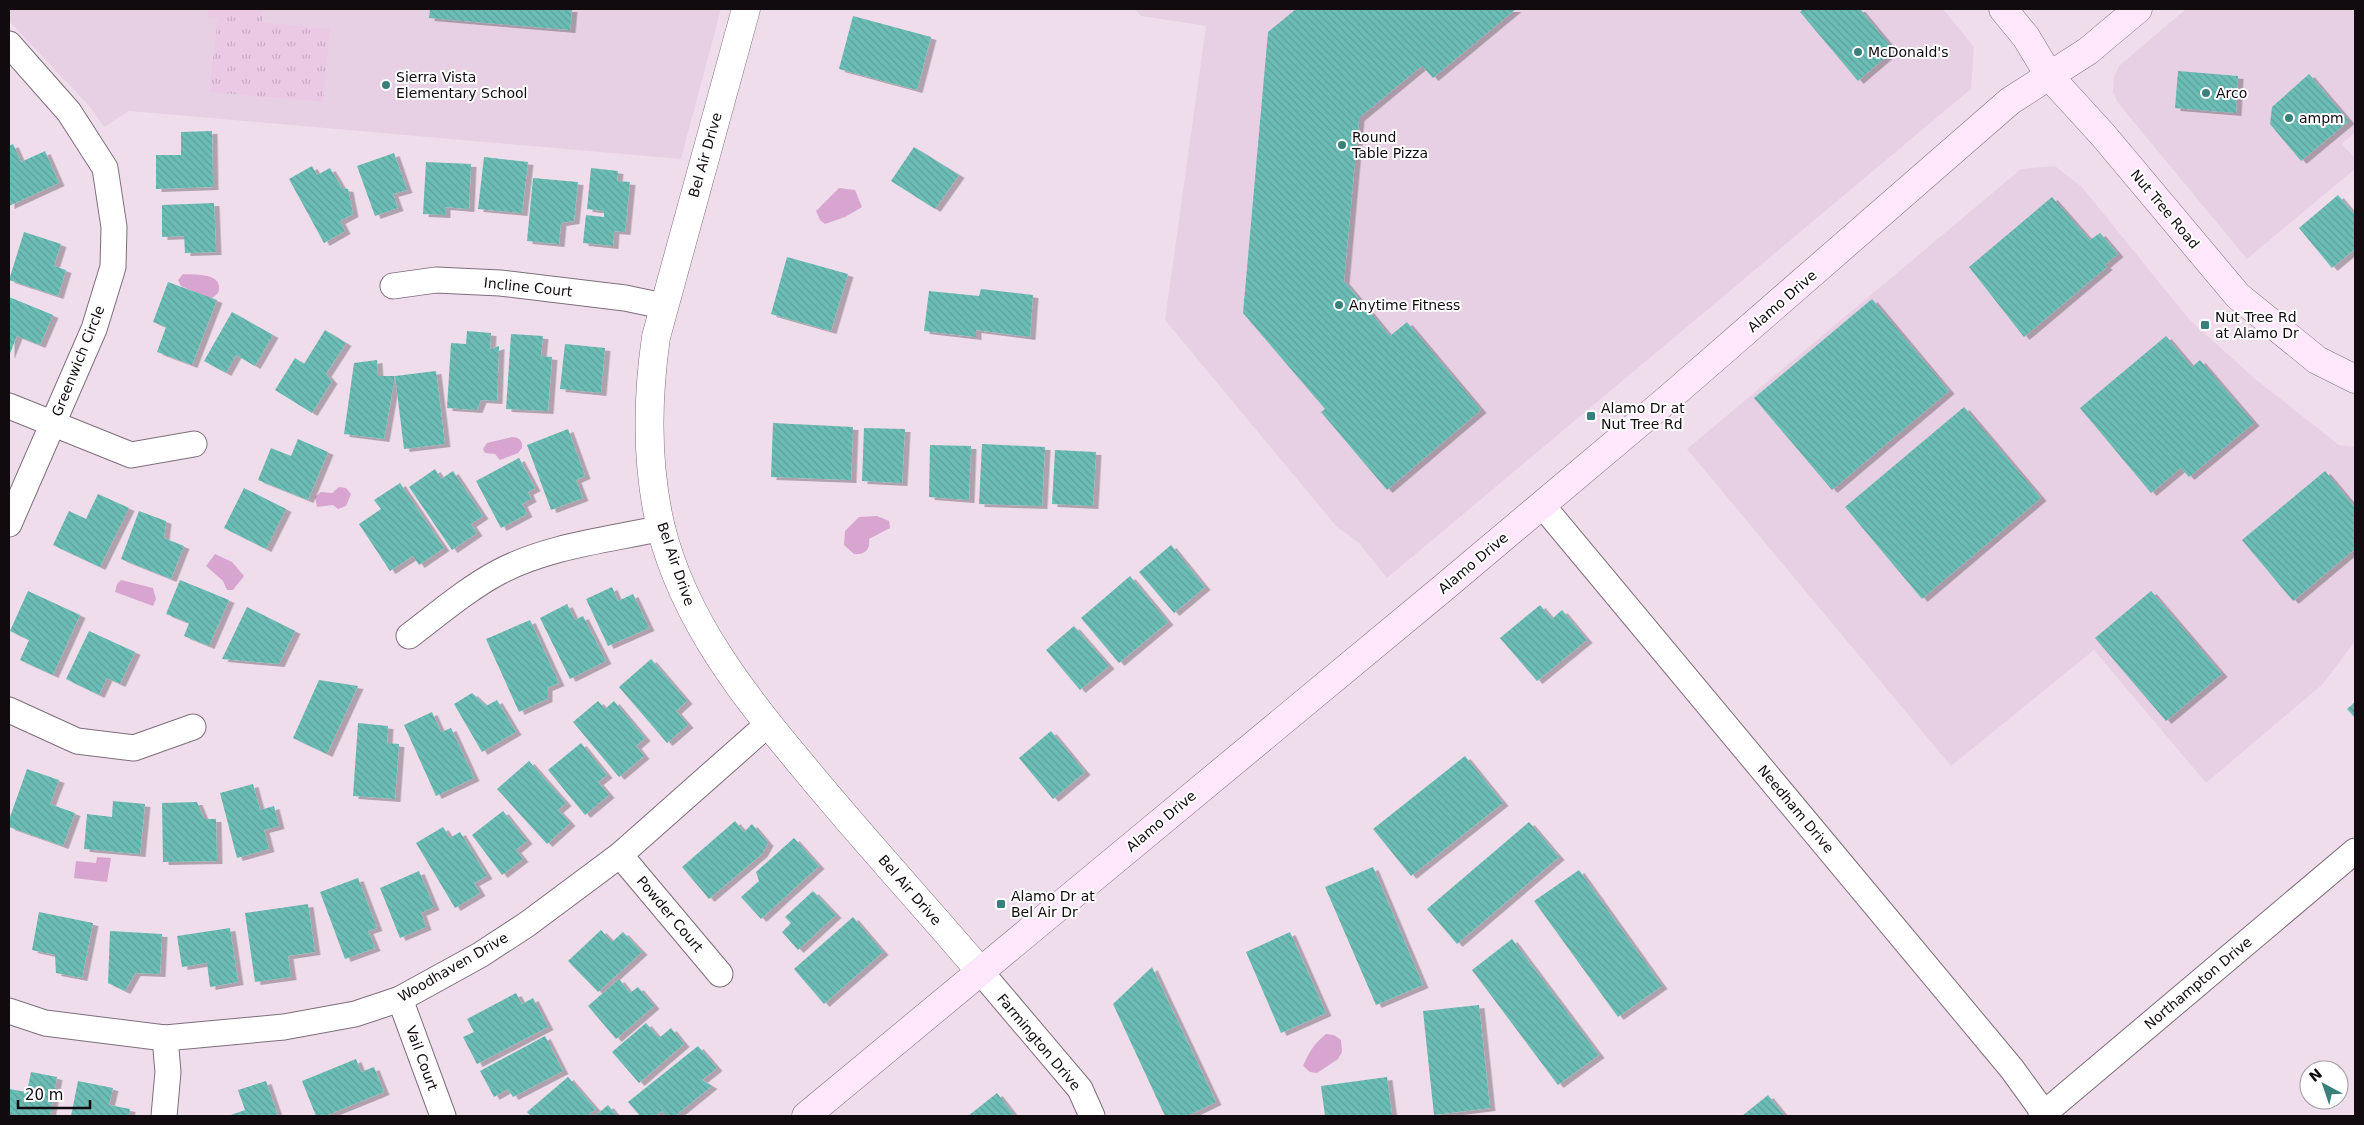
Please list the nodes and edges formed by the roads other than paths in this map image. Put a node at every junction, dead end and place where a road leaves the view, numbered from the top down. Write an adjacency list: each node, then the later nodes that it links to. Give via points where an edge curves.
1 (746, 9): 7 (street, Bel Air Drive)
2 (2003, 9): 5 (main road, Nut Tree Road)
3 (2138, 9): 5 (main road, Alamo Drive, via 2088,51)
4 (9, 44): 10 (street, Greenwich Circle, via 69,112 104,168 114,227 113,267 94,329)
5 (2050, 77): 8 (main road, Nut Tree Road, via 2104,136 2238,296 2317,360); 12 (main road, Alamo Drive, via 2010,101 1816,272)
6 (393, 286): 7 (street, Incline Court, via 436,280 500,283 625,298)
7 (663, 306): 14 (street, Bel Air Drive, via 651,372 649,433)
8 (2355, 379)
9 (9, 406): 10 (street)
10 (52, 424): 11 (street, via 131,455); 13 (street, Greenwich Circle)
11 (194, 444)
12 (1542, 505): 21 (main road, Alamo Drive); 30 (street, Needham Drive, via 1999,1053)
13 (9, 524)
14 (662, 528): 15 (street, via 550,552 500,571); 17 (street, Bel Air Drive, via 673,565 696,619 728,672)
15 (410, 636)
16 (9, 710): 18 (street, via 77,741 134,748)
17 (768, 724): 20 (street, Woodhaven Drive); 21 (street, Bel Air Drive)
18 (193, 727)
19 (2355, 851): 30 (street, Northampton Drive)
20 (620, 855): 22 (street, Powder Court); 23 (street, Woodhaven Drive, via 488,950)
21 (980, 971): 28 (main road, Alamo Drive); 29 (street, Farmington Drive, via 1080,1088)
22 (720, 974)
23 (400, 999): 25 (street, Woodhaven Drive, via 355,1014 284,1027); 27 (street, Vail Court)
24 (9, 1011): 25 (street, Woodhaven Drive, via 45,1023)
25 (165, 1038): 26 (street, via 168,1072)
26 (164, 1116)
27 (443, 1116)
28 (806, 1116)
29 (1092, 1116)
30 (2044, 1116)

